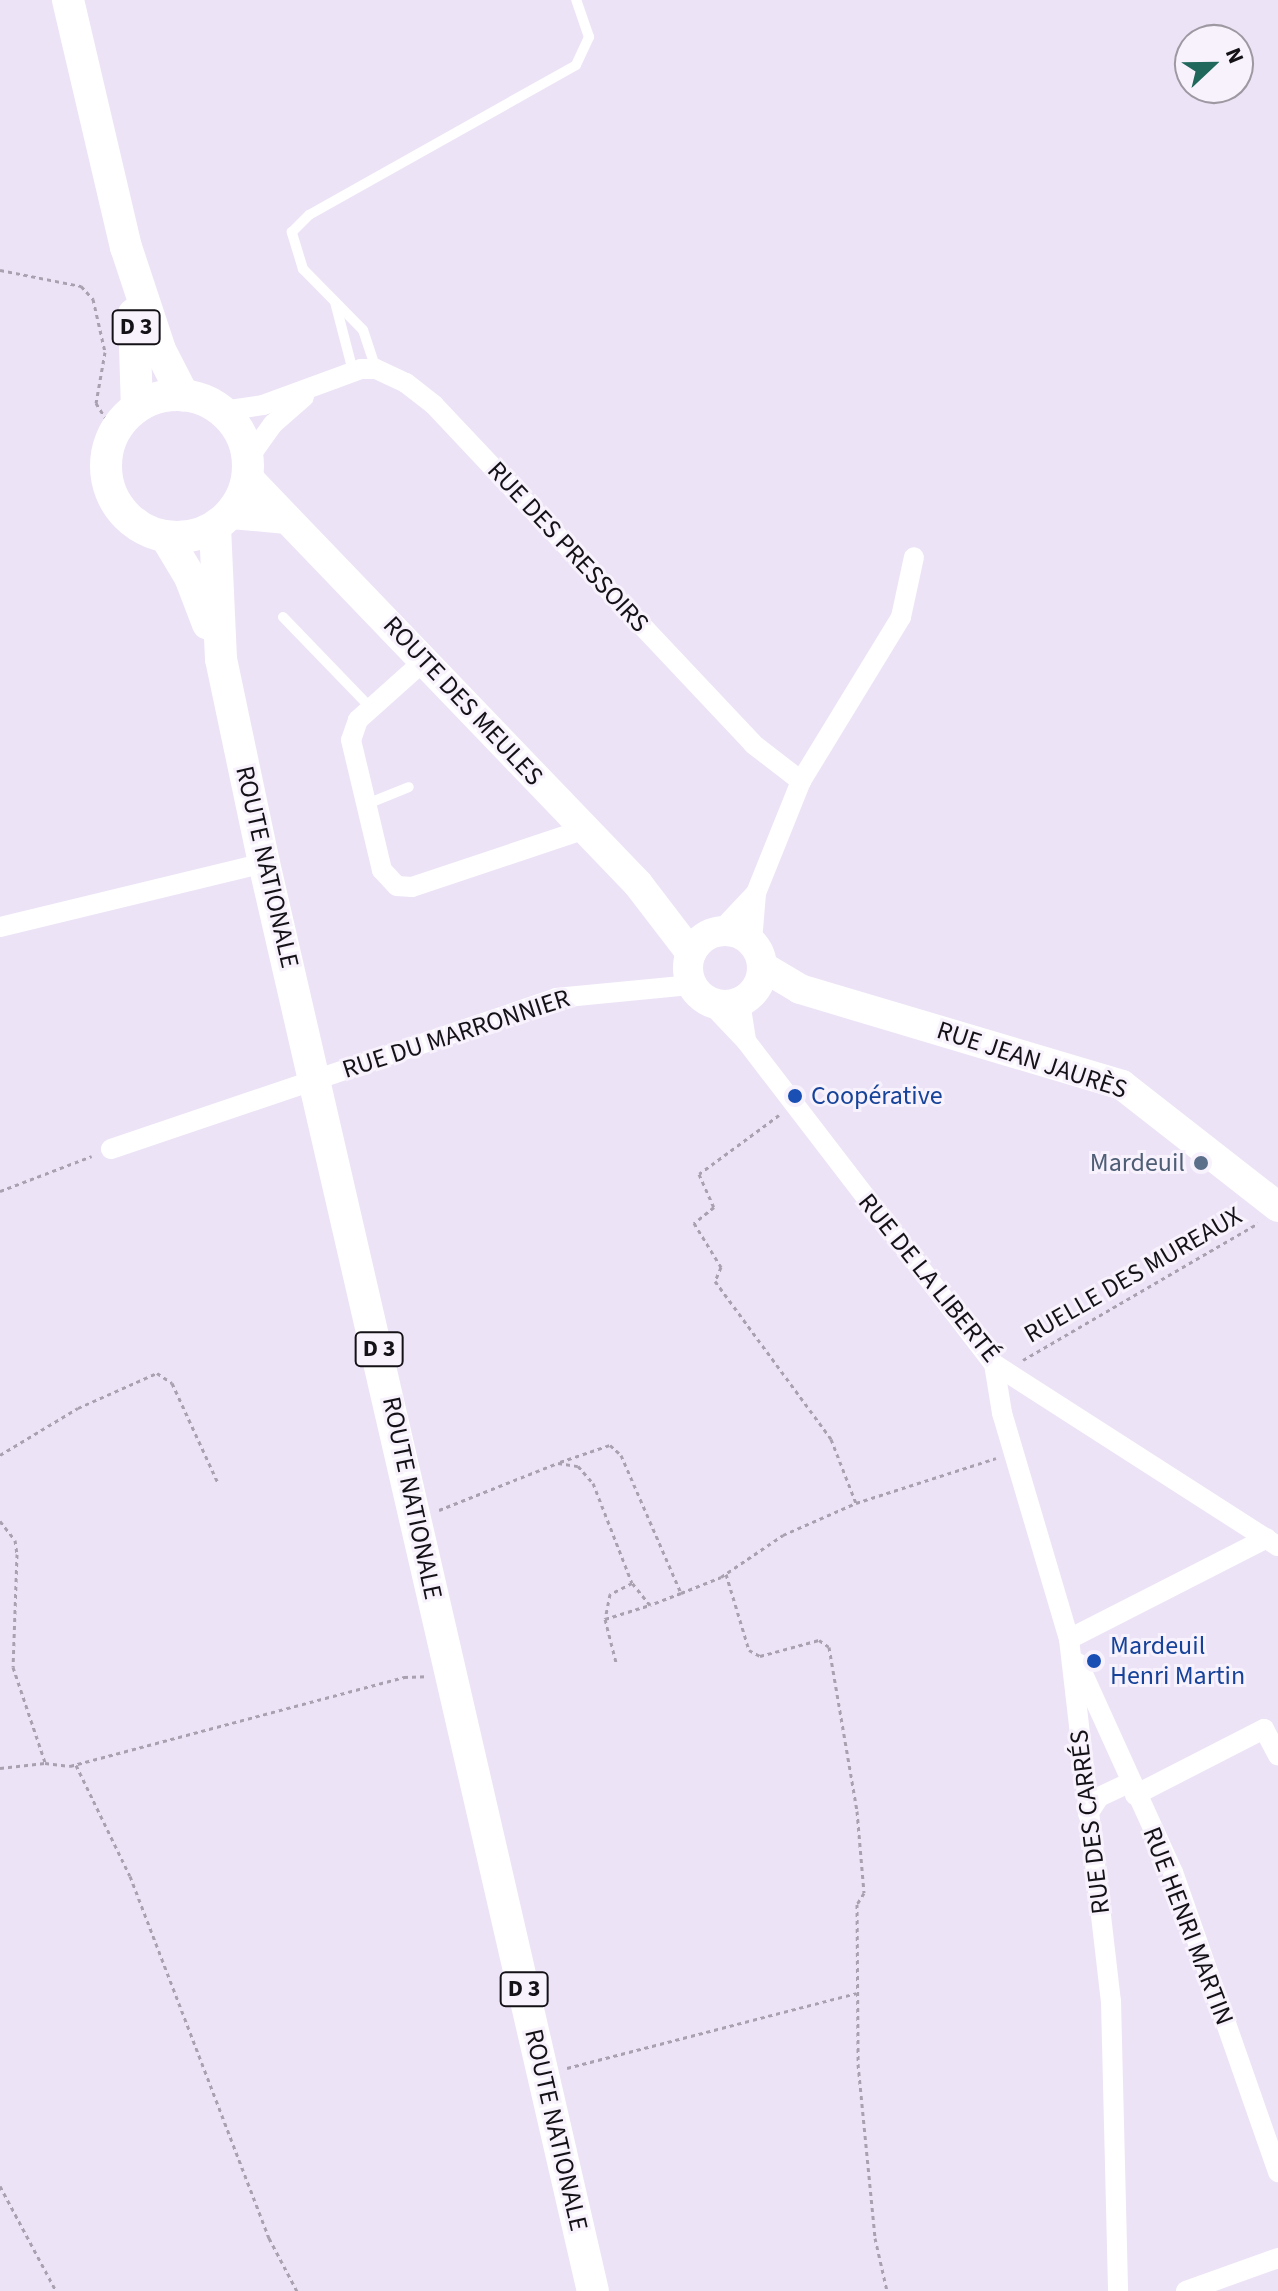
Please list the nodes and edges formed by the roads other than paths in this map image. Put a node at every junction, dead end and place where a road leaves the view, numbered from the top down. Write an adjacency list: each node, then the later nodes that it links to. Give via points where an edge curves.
1 (68, 0): 3 (main road, D 3)
2 (576, 0): 4 (lane, via 589,37 576,65 296,227 292,243 298,260)
3 (126, 247): 8 (main road, D 3, via 160,350); 9 (main road, D 3, via 139,356)
4 (334, 300): 5 (lane, via 363,330); 6 (lane)
5 (376, 369): 6 (street); 20 (street, RUE DES PRESSOIRS, via 434,405 753,744)
6 (353, 371): 7 (street)
7 (313, 389): 10 (street); 11 (street, via 273,424)
8 (183, 395): 9 (main road, via 159,397); 10 (main road)
9 (137, 407): 14 (main road, via 114,432 105,470 117,507 131,521)
10 (223, 411): 11 (main road, via 244,441)
11 (248, 468): 12 (street, ROUTE DES MEULES); 13 (main road)
12 (287, 519): 13 (street); 18 (street, ROUTE DES MEULES)
13 (223, 521): 14 (main road, via 192,537); 17 (main road, D 3)
14 (166, 537): 17 (main road, D 3, via 190,577)
15 (914, 557): 20 (street, via 901,617)
16 (283, 617): 19 (lane)
17 (221, 659): 24 (main road, ROUTE NATIONALE / D 3)
18 (425, 660): 19 (street); 23 (street, ROUTE DES MEULES)
19 (371, 708): 22 (street, via 358,720 351,740)
20 (801, 781): 26 (street)
21 (409, 787): 22 (lane)
22 (367, 804): 23 (street, via 382,870 397,886 412,887)
23 (585, 829): 25 (street, ROUTE DES MEULES)
24 (264, 863): 27 (street); 33 (main road, ROUTE NATIONALE / D 3)
25 (638, 884): 28 (street, ROUTE DES MEULES); 29 (street, ROUTE DES MEULES)
26 (756, 893): 28 (street); 30 (street, RUE DE LA LIBERTÉ)
27 (0, 927)
28 (717, 931): 29 (street); 30 (street, ROUTE DES MEULES)
29 (691, 953): 31 (street)
30 (752, 975): 31 (street, RUE JEAN JAURÈS); 32 (street, RUE DE LA LIBERTÉ); 35 (street, RUE JEAN JAURÈS, via 1137,1092)
31 (701, 993): 32 (street, RUE DE LA LIBERTÉ); 33 (street, RUE DU MARRONNIER, via 556,998)
32 (746, 1041): 36 (street, RUE DE LA LIBERTÉ)
33 (316, 1079): 34 (street, RUE DU MARRONNIER); 46 (main road, ROUTE NATIONALE / D 3)
34 (111, 1149)
35 (1271, 1213)
36 (1002, 1369): 37 (street, RUE DE LA LIBERTÉ); 38 (street, RUE DES CARRÉS, via 1014,1452)
37 (1272, 1542): 38 (street)
38 (1069, 1639): 39 (street, RUE HENRI MARTIN); 40 (street, RUE DES CARRÉS)
39 (1099, 1711): 40 (street, via 1090,1706); 42 (street, RUE HENRI MARTIN)
40 (1077, 1713): 43 (street, RUE DES CARRÉS)
41 (1278, 1755): 42 (street, via 1264,1729)
42 (1132, 1789): 43 (street, via 1099,1797); 44 (street, RUE HENRI MARTIN, via 1173,1872)
43 (1088, 1814): 47 (street, RUE DES CARRÉS, via 1111,2001)
44 (1278, 2172)
45 (1278, 2258): 48 (street)
46 (593, 2291)
47 (1118, 2291)
48 (1186, 2291)

